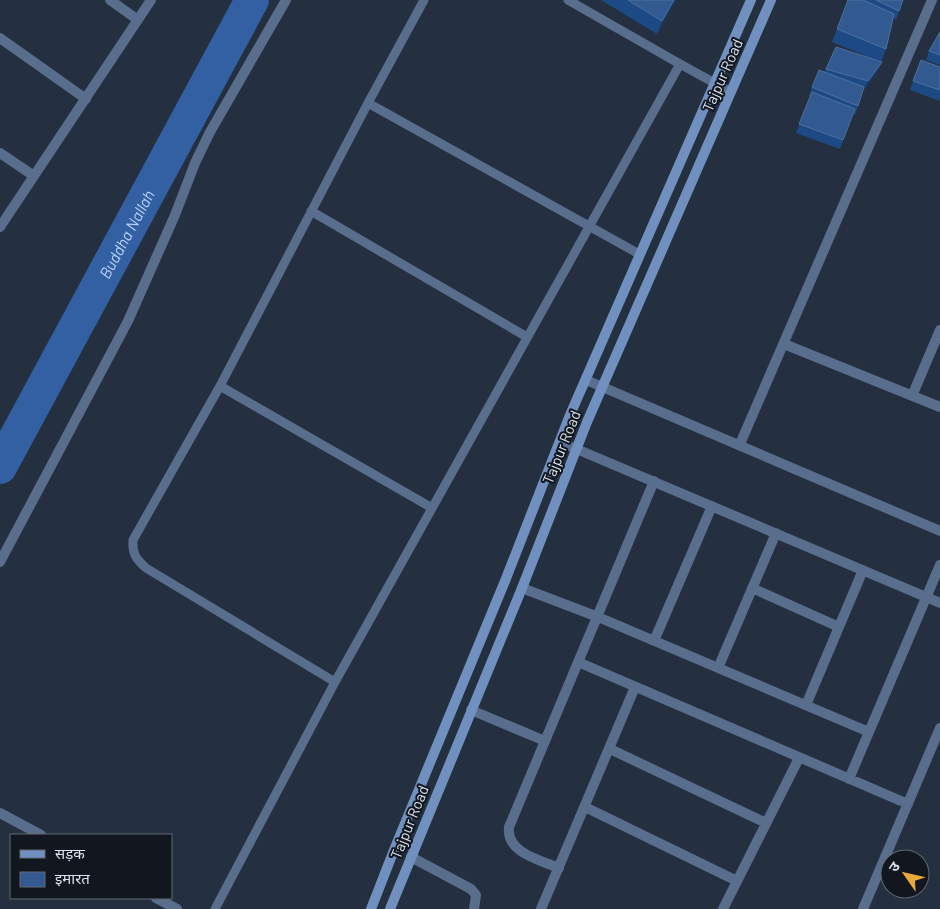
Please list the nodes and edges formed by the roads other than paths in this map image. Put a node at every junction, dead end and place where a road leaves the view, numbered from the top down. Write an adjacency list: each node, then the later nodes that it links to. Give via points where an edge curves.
1 (110, 0): 9 (street)
2 (152, 0): 9 (street)
3 (286, 0): 38 (street, via 210,132 128,321)
4 (424, 0): 15 (lane)
5 (568, 0): 11 (lane)
6 (751, 0): 12 (main road, Tajpur Road)
7 (771, 0): 13 (main road, Tajpur Road)
8 (932, 0): 24 (street)
9 (138, 20): 14 (street)
10 (0, 38): 14 (street)
11 (680, 64): 12 (lane); 20 (lane)
12 (715, 83): 13 (lane); 21 (main road, Tajpur Road)
13 (731, 92): 27 (main road, Tajpur Road)
14 (86, 99): 17 (street)
15 (368, 102): 18 (lane); 20 (lane)
16 (0, 153): 17 (street)
17 (34, 176): 19 (street)
18 (312, 211): 23 (lane); 26 (lane)
19 (0, 227)
20 (589, 227): 21 (lane); 23 (lane)
21 (639, 254): 25 (main road, Tajpur Road)
22 (940, 330): 28 (street)
23 (527, 338): 35 (lane)
24 (784, 344): 28 (street); 31 (street)
25 (586, 380): 27 (street); 30 (main road, Tajpur Road)
26 (220, 386): 35 (lane); 50 (lane, via 133,540 132,550 146,568)
27 (602, 387): 31 (street); 32 (main road, Tajpur Road)
28 (912, 396): 29 (street)
29 (940, 408)
30 (560, 442): 32 (street); 72 (main road, Tajpur Road)
31 (740, 444): 36 (street)
32 (576, 449): 33 (street); 41 (main road, Tajpur Road)
33 (654, 482): 34 (street); 45 (street)
34 (712, 506): 37 (street); 47 (street)
35 (432, 508): 50 (lane)
36 (940, 531)
37 (776, 533): 40 (street); 42 (street)
38 (0, 562)
39 (940, 565): 43 (street)
40 (863, 570): 43 (street); 46 (street)
41 (522, 588): 45 (street); 53 (main road, Tajpur Road)
42 (752, 588): 46 (street); 49 (street)
43 (926, 597): 44 (street); 55 (street)
44 (940, 603)
45 (598, 617): 47 (street); 48 (street)
46 (839, 627): 52 (street)
47 (654, 641): 49 (street)
48 (578, 662): 51 (street); 56 (street)
49 (718, 668): 52 (street)
50 (335, 682): 71 (lane)
51 (635, 687): 57 (street); 58 (street)
52 (806, 705): 55 (street)
53 (471, 710): 56 (street); 65 (main road, Tajpur Road)
54 (940, 728): 60 (street)
55 (869, 732): 59 (street)
56 (545, 741): 66 (street, via 508,833 519,850)
57 (610, 749): 61 (street); 63 (street)
58 (799, 758): 59 (street); 63 (street)
59 (849, 779): 60 (street)
60 (908, 804): 76 (street)
61 (585, 807): 66 (street); 67 (street)
62 (0, 813): 64 (street)
63 (766, 823): 67 (street)
64 (39, 834)
65 (411, 857): 69 (street, via 471,889 476,895); 73 (main road, Tajpur Road)
66 (559, 868): 74 (street)
67 (738, 881): 75 (street)
68 (159, 903): 70 (street)
69 (476, 908)
70 (177, 909)
71 (215, 909)
72 (371, 909)
73 (390, 909)
74 (541, 909)
75 (723, 909)
76 (863, 909)

